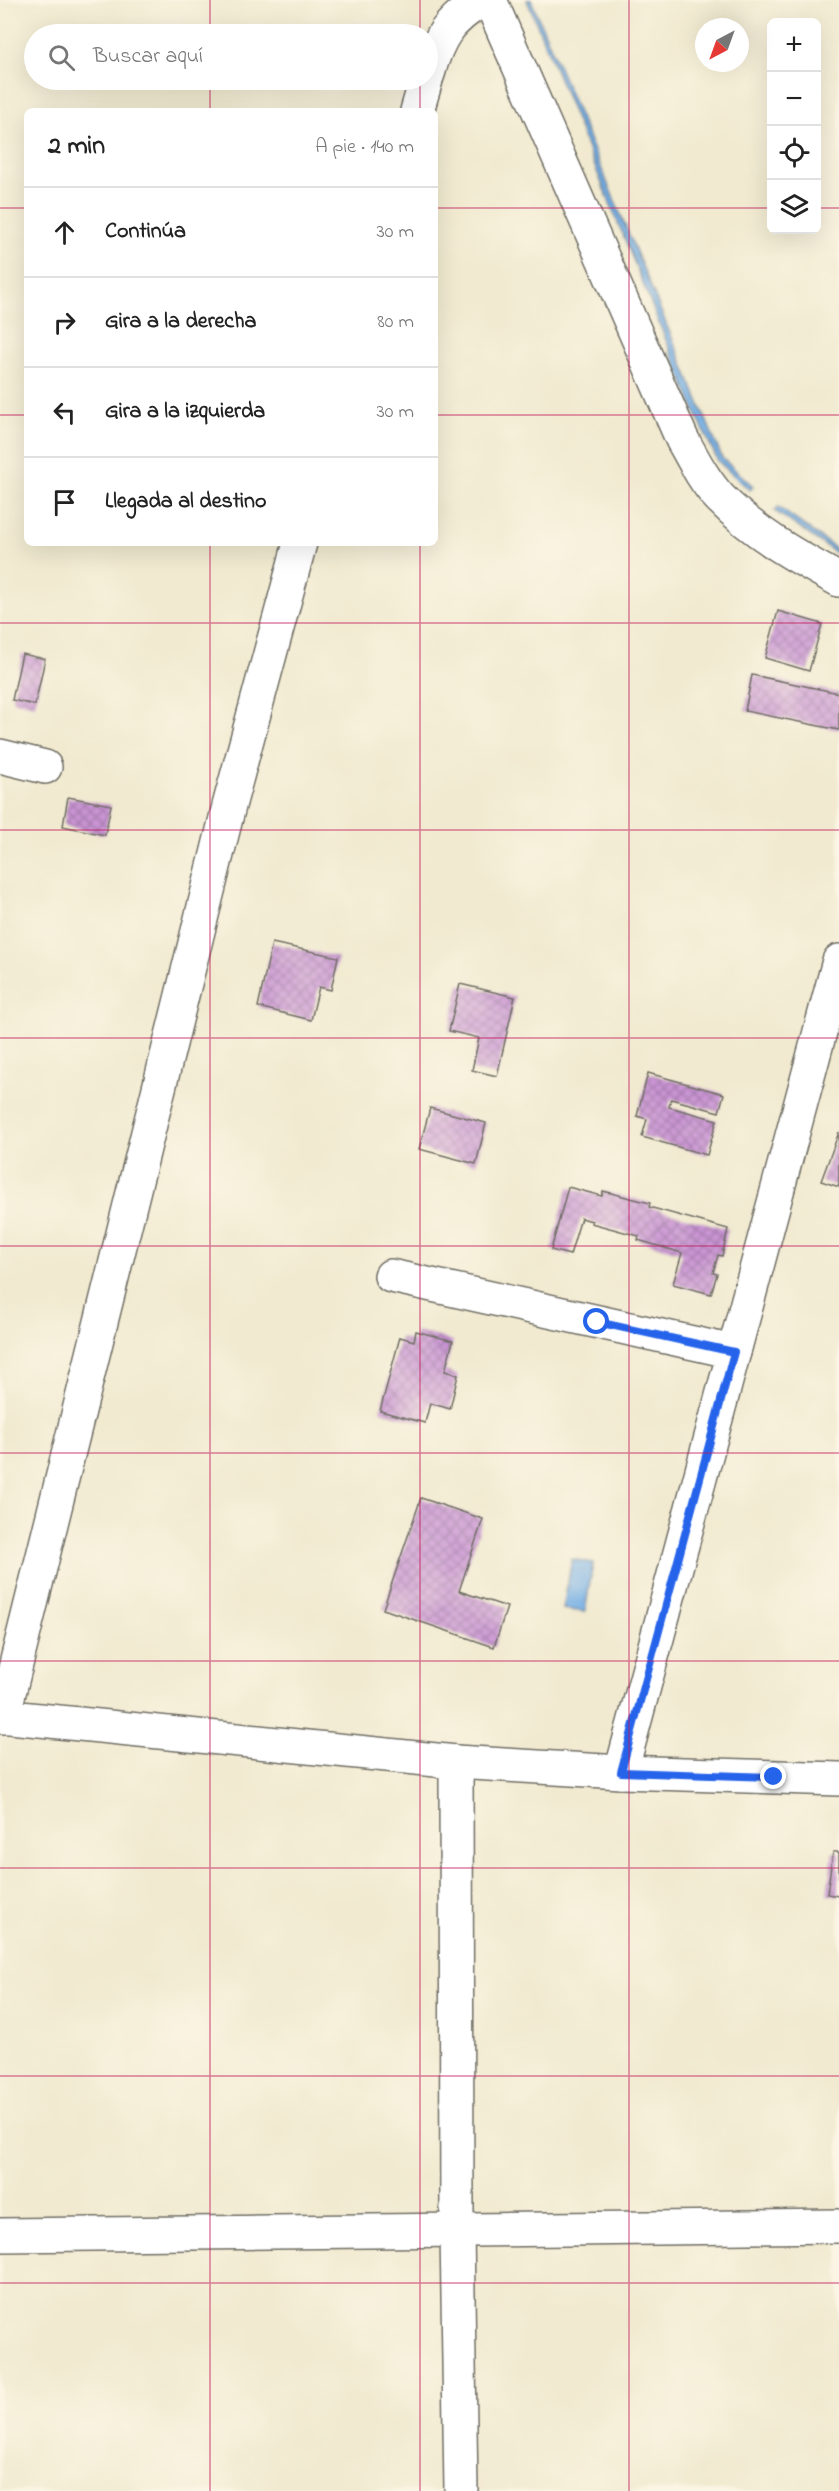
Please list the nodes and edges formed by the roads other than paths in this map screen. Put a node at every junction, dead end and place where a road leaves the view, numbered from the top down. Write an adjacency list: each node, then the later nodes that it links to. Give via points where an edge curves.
1 (482, 0): 3 (street, via 460,13)
2 (490, 0): 7 (street, via 697,467 719,497 759,532)
3 (438, 44)
4 (423, 90): 5 (street)
5 (418, 108)
6 (299, 546): 13 (street, via 229,806)
7 (839, 580)
8 (0, 756): 9 (street)
9 (45, 767)
10 (839, 962): 12 (street)
11 (391, 1276): 12 (street)
12 (734, 1352): 15 (street)
13 (2, 1716): 14 (street)
14 (456, 1762): 15 (street); 18 (street)
15 (621, 1772): 16 (street)
16 (839, 1779)
17 (839, 2226): 18 (street)
18 (457, 2231): 19 (street); 20 (street)
19 (0, 2235)
20 (461, 2491)

